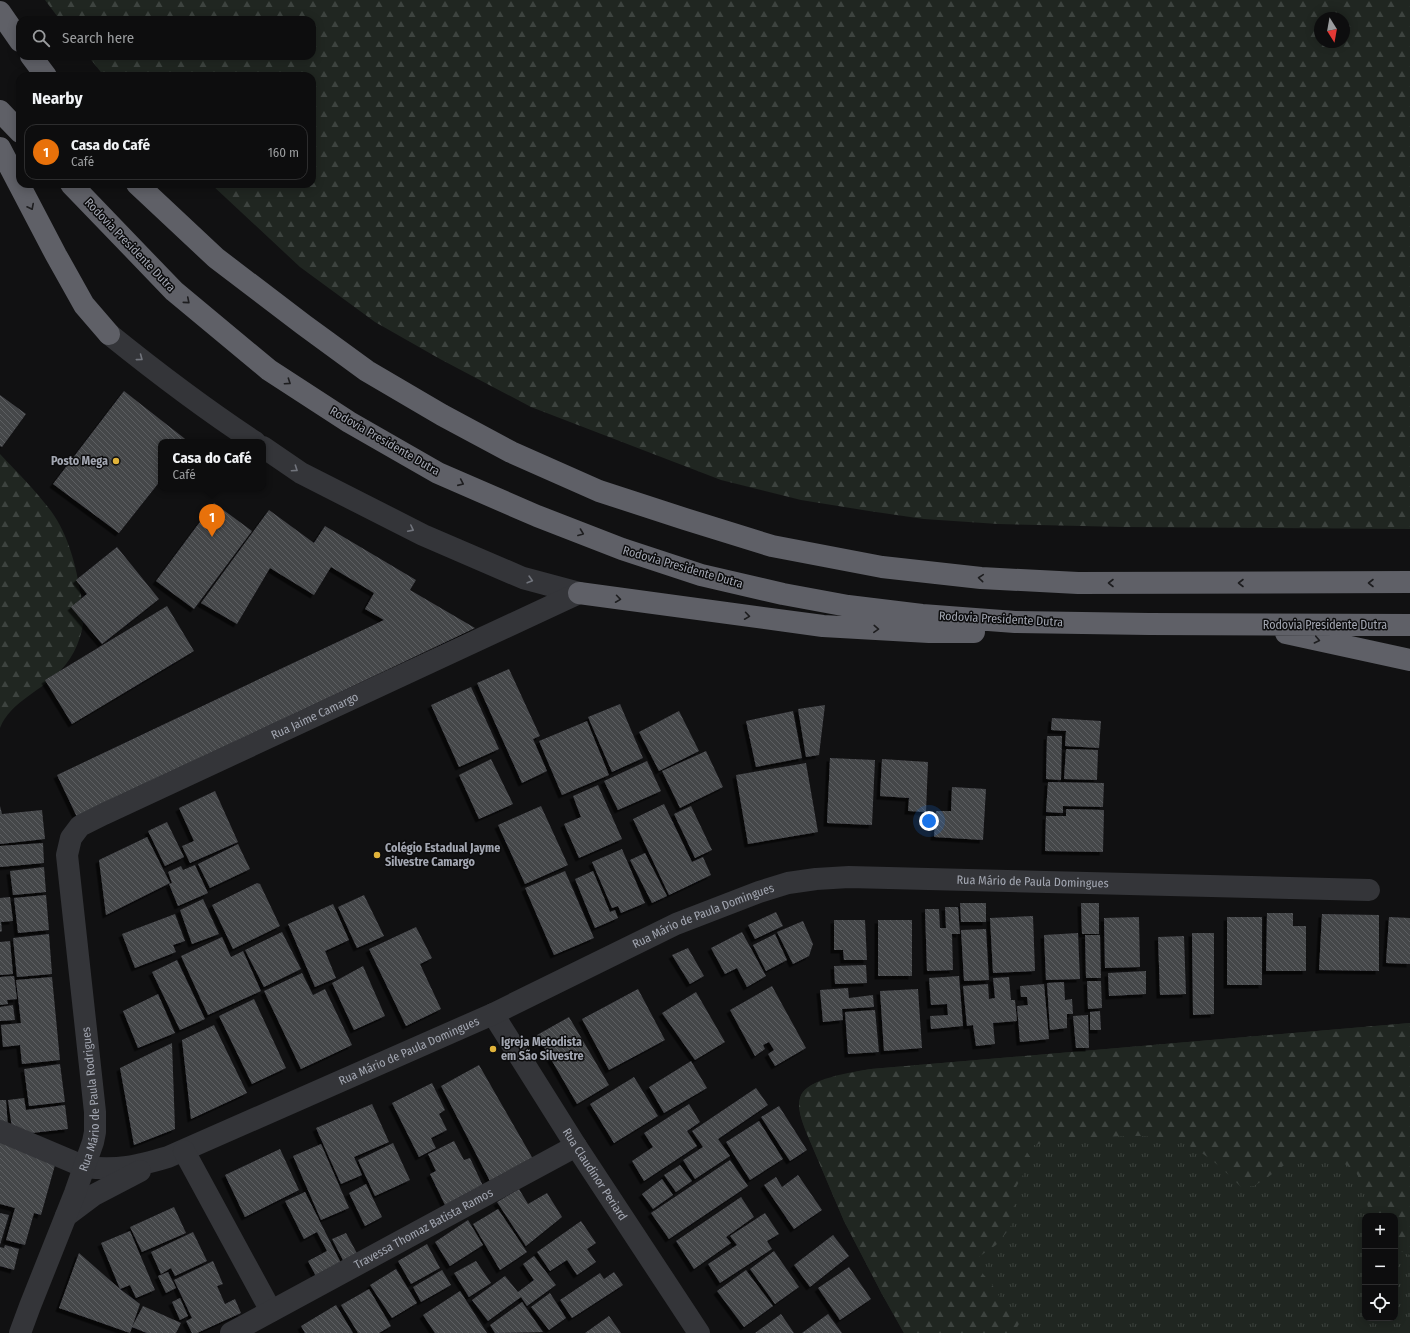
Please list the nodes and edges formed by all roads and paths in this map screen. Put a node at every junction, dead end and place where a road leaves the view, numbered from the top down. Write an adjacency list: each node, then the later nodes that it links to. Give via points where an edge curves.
1 (0, 12): 2 (highway)
2 (16, 35)
3 (34, 60): 4 (highway)
4 (43, 72)
5 (0, 112): 6 (highway)
6 (16, 128)
7 (0, 148): 8 (highway, one-way to 8)
8 (16, 178)
9 (21, 188): 12 (highway, one-way to 12, via 84,305)
10 (75, 188): 17 (highway, Rodovia Presidente Dutra, one-way to 17, via 174,291 269,370 348,422 438,473 537,516 622,549 701,574 841,605 922,615 1015,622)
11 (141, 188): 15 (highway, one-way to 11, via 1078,583 981,578 882,567 772,546 685,519 599,491 511,452 367,370 216,258)
12 (109, 334): 13 (street, one-way to 13)
13 (250, 439)
14 (266, 449): 16 (street, one-way to 16, via 301,473 422,535 523,578)
15 (1410, 582)
16 (580, 593): 17 (highway, one-way to 17, via 823,626 921,632 1056,631); 21 (street, Rua Jaime Camargo, via 80,826 71,838)
17 (1149, 624): 18 (highway, Rodovia Presidente Dutra)
18 (1252, 624): 19 (highway, Rodovia Presidente Dutra); 20 (highway, one-way to 20)
19 (1410, 625)
20 (1410, 660)
21 (68, 855): 27 (street, Rua Mário de Paula Rodrigues, via 95,1112 95,1132)
22 (1369, 890): 23 (street, Rua Mário de Paula Domingues, via 849,877 816,879 788,883 759,892 676,924)
23 (493, 1014): 25 (street, Rua Claudinor Periard); 26 (street, Rua Mário de Paula Domingues)
24 (0, 1131): 27 (street, Rua Mário de Paula Domingues)
25 (576, 1146): 29 (street, Travessa Thomaz Batista Ramos); 32 (street, Rua Claudinor Periard)
26 (176, 1154): 27 (street, Rua Mário de Paula Domingues, via 127,1168); 28 (street, via 94,1195); 29 (street)
27 (85, 1167): 28 (street, Rua Mário de Paula Rodrigues)
28 (65, 1217): 30 (street, Rua Mário de Paula Rodrigues)
29 (271, 1310): 31 (street, Travessa Thomaz Batista Ramos)
30 (20, 1333)
31 (231, 1333)
32 (699, 1333)

